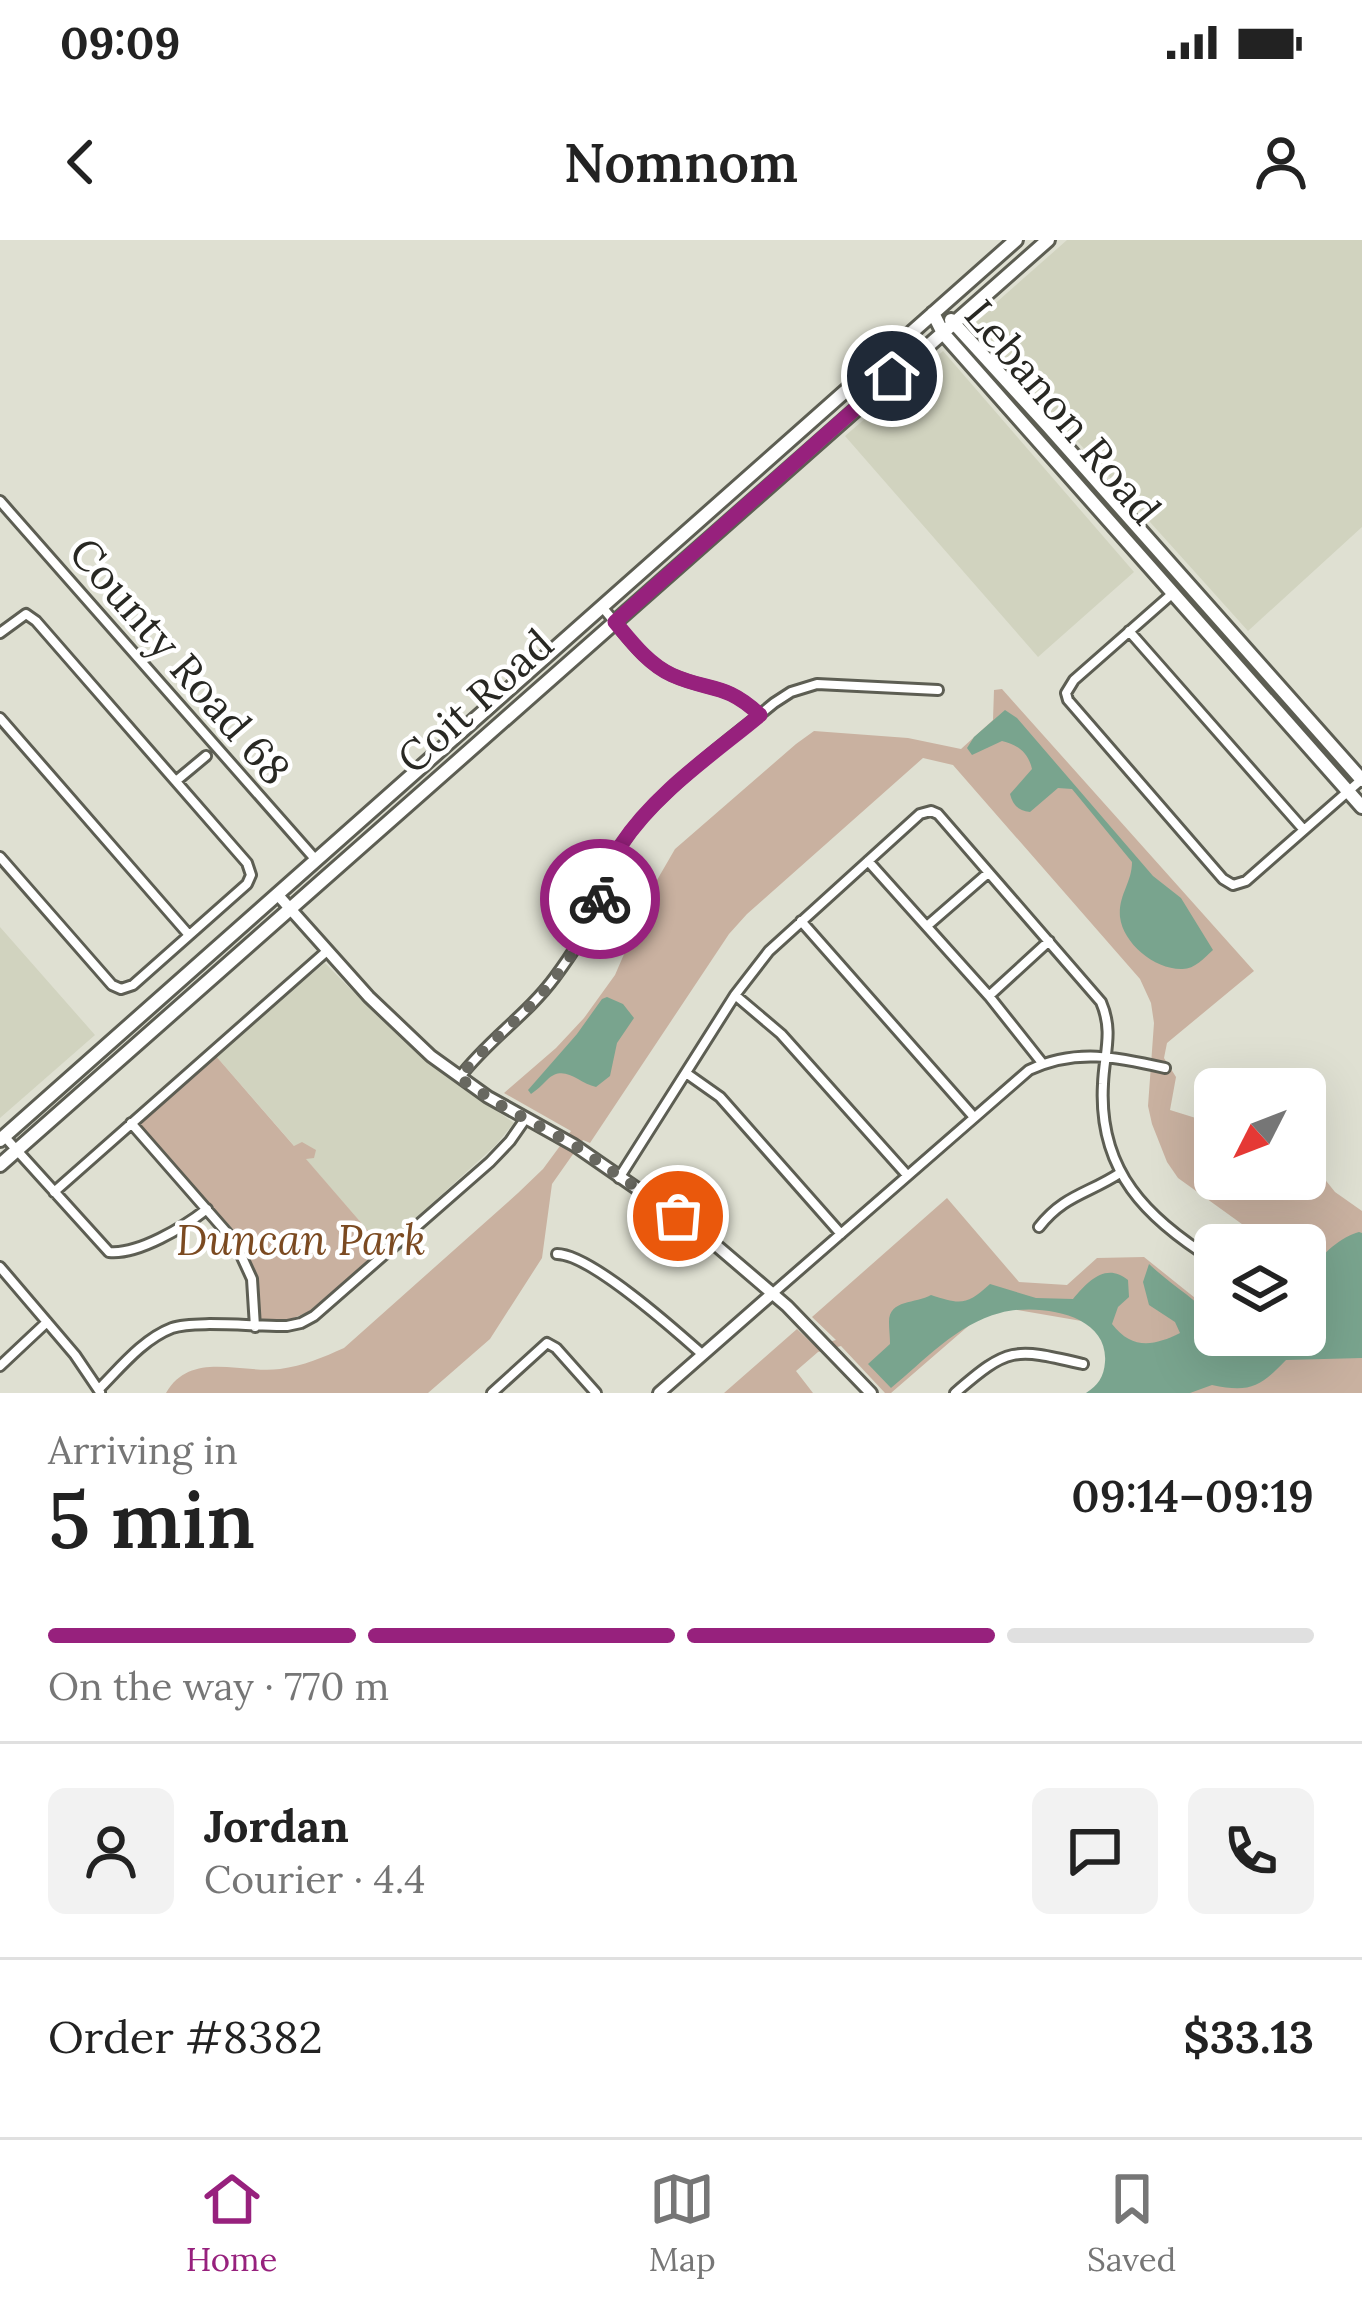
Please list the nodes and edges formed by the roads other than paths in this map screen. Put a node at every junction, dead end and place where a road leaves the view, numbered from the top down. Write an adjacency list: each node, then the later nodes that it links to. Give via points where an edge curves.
1 (1016, 240): 3 (main road, Coit Road)
2 (1048, 240): 4 (main road, Coit Road)
3 (933, 313): 4 (main road, Lebanon Road); 5 (main road, Lebanon Road); 6 (main road, Coit Road)
4 (955, 322): 5 (main road, Coit Road); 7 (main road, Lebanon Road)
5 (943, 333): 8 (main road, Lebanon Road); 9 (main road, Coit Road)
6 (809, 422): 9 (main road); 11 (main road, Coit Road)
7 (1047, 425): 8 (main road); 13 (main road, Lebanon Road)
8 (1035, 436): 14 (main road, Lebanon Road)
9 (823, 438): 12 (main road, Coit Road)
10 (0, 501): 31 (street, County Road 68)
11 (696, 524): 12 (main road); 15 (main road, Coit Road)
12 (709, 539): 16 (main road, Coit Road)
13 (1185, 580): 14 (main road); 23 (main road, Lebanon Road)
14 (1173, 592): 17 (street); 25 (main road, Lebanon Road)
15 (602, 608): 16 (street); 26 (main road, Coit Road)
16 (615, 622): 20 (street, via 655,665 742,697); 28 (main road, Coit Road)
17 (1129, 631): 29 (street); 29 (street, via 1074,680 1068,700 1223,879 1246,881)
18 (0, 633): 24 (street, via 26,614 36,621)
19 (938, 690): 20 (street, via 817,684)
20 (760, 715): 49 (street, via 636,825 572,953)
21 (0, 718): 38 (street)
22 (206, 756): 24 (street)
23 (1362, 780): 25 (street)
24 (176, 782): 38 (street, via 251,874)
25 (1348, 791): 27 (main road, Lebanon Road); 29 (street)
26 (390, 795): 28 (main road); 31 (main road, Coit Road)
27 (1362, 806)
28 (403, 809): 35 (main road, Coit Road)
29 (1304, 830)
30 (0, 857): 38 (street, via 121,989)
31 (316, 860): 34 (main road, Coit Road)
32 (868, 861): 33 (street, via 928,811); 36 (street); 37 (street)
33 (988, 873): 37 (street); 39 (street)
34 (277, 894): 35 (street); 43 (main road, Coit Road)
35 (290, 909): 40 (street); 46 (main road, Coit Road)
36 (801, 921): 41 (street); 50 (street)
37 (927, 926): 42 (street)
38 (189, 935)
39 (1048, 941): 42 (street); 44 (street, via 1100,1003)
40 (327, 951): 49 (street); 52 (street)
41 (735, 995): 48 (street); 57 (street, via 781,1034)
42 (988, 996): 45 (street)
43 (100, 1051): 46 (main road); 53 (main road, Coit Road)
44 (1107, 1056): 45 (street); 47 (street); 56 (street, via 1104,1117)
45 (1043, 1064): 50 (street)
46 (113, 1066): 54 (main road, Coit Road)
47 (1165, 1068)
48 (686, 1072): 58 (street); 62 (street, via 719,1097)
49 (459, 1078): 51 (street)
50 (973, 1116): 57 (street)
51 (526, 1118): 58 (street); 68 (street, via 490,1162 319,1312 295,1325)
52 (131, 1124): 59 (street); 60 (street)
53 (2, 1138): 54 (street)
54 (17, 1151): 55 (main road, Coit Road); 59 (street)
55 (0, 1166)
56 (1120, 1173): 61 (street, via 1062,1202); 63 (street, via 1154,1216)
57 (907, 1175): 62 (street)
58 (619, 1178): 66 (street)
59 (53, 1192): 60 (street, via 113,1253 176,1232)
60 (207, 1209): 68 (street, via 249,1268)
61 (1039, 1227)
62 (841, 1234): 66 (street)
63 (1194, 1248)
64 (557, 1254): 69 (street, via 582,1262)
65 (0, 1267): 67 (street)
66 (773, 1293): 69 (street); 76 (street)
67 (47, 1322): 71 (street); 72 (street)
68 (256, 1327): 72 (street, via 167,1330)
69 (702, 1354): 75 (street)
70 (1082, 1364): 77 (street, via 1012,1354)
71 (0, 1366)
72 (100, 1391)
73 (492, 1393): 74 (street, via 547,1342)
74 (596, 1393)
75 (659, 1393)
76 (871, 1393)
77 (955, 1393)

